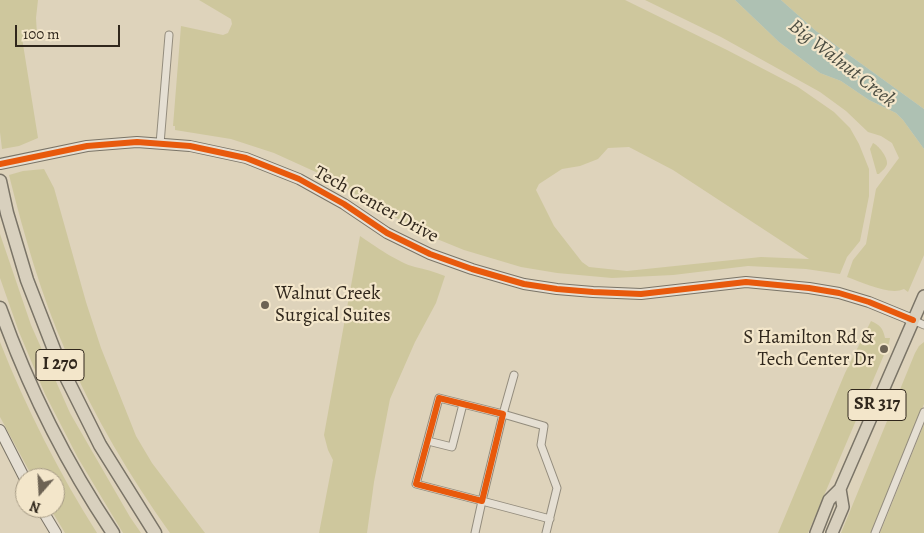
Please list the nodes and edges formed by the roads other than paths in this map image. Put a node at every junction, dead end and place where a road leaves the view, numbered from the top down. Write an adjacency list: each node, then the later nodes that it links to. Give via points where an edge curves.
1 (169, 35): 2 (street)
2 (160, 144): 3 (main road, Tech Center Drive, via 137,142 87,146); 7 (main road, Tech Center Drive, via 190,146 246,158 299,179 387,233 430,254 524,284 582,292 641,294 746,282 809,288 868,302)
3 (0, 164)
4 (0, 182): 21 (highway, I 270, via 27,280 60,366 100,445)
5 (924, 296): 7 (main road, SR 317)
6 (0, 308): 20 (highway, I 270, via 39,403 92,503)
7 (919, 322): 15 (main road, SR 317)
8 (514, 375): 11 (street)
9 (463, 404): 11 (street); 13 (street, via 452,447); 13 (street, via 439,398)
10 (924, 412): 26 (street)
11 (503, 414): 16 (street); 18 (street, via 544,426 541,445 558,488)
12 (0, 430): 14 (main road)
13 (428, 442): 16 (street, via 416,484)
14 (19, 468)
15 (840, 489): 24 (main road, SR 317, via 830,500); 25 (main road, SR 317, via 842,507)
16 (482, 502): 18 (street); 22 (street)
17 (47, 518): 19 (main road)
18 (550, 519): 23 (street)
19 (56, 533)
20 (113, 533)
21 (155, 533)
22 (474, 533)
23 (546, 533)
24 (816, 533)
25 (832, 533)
26 (875, 533)

